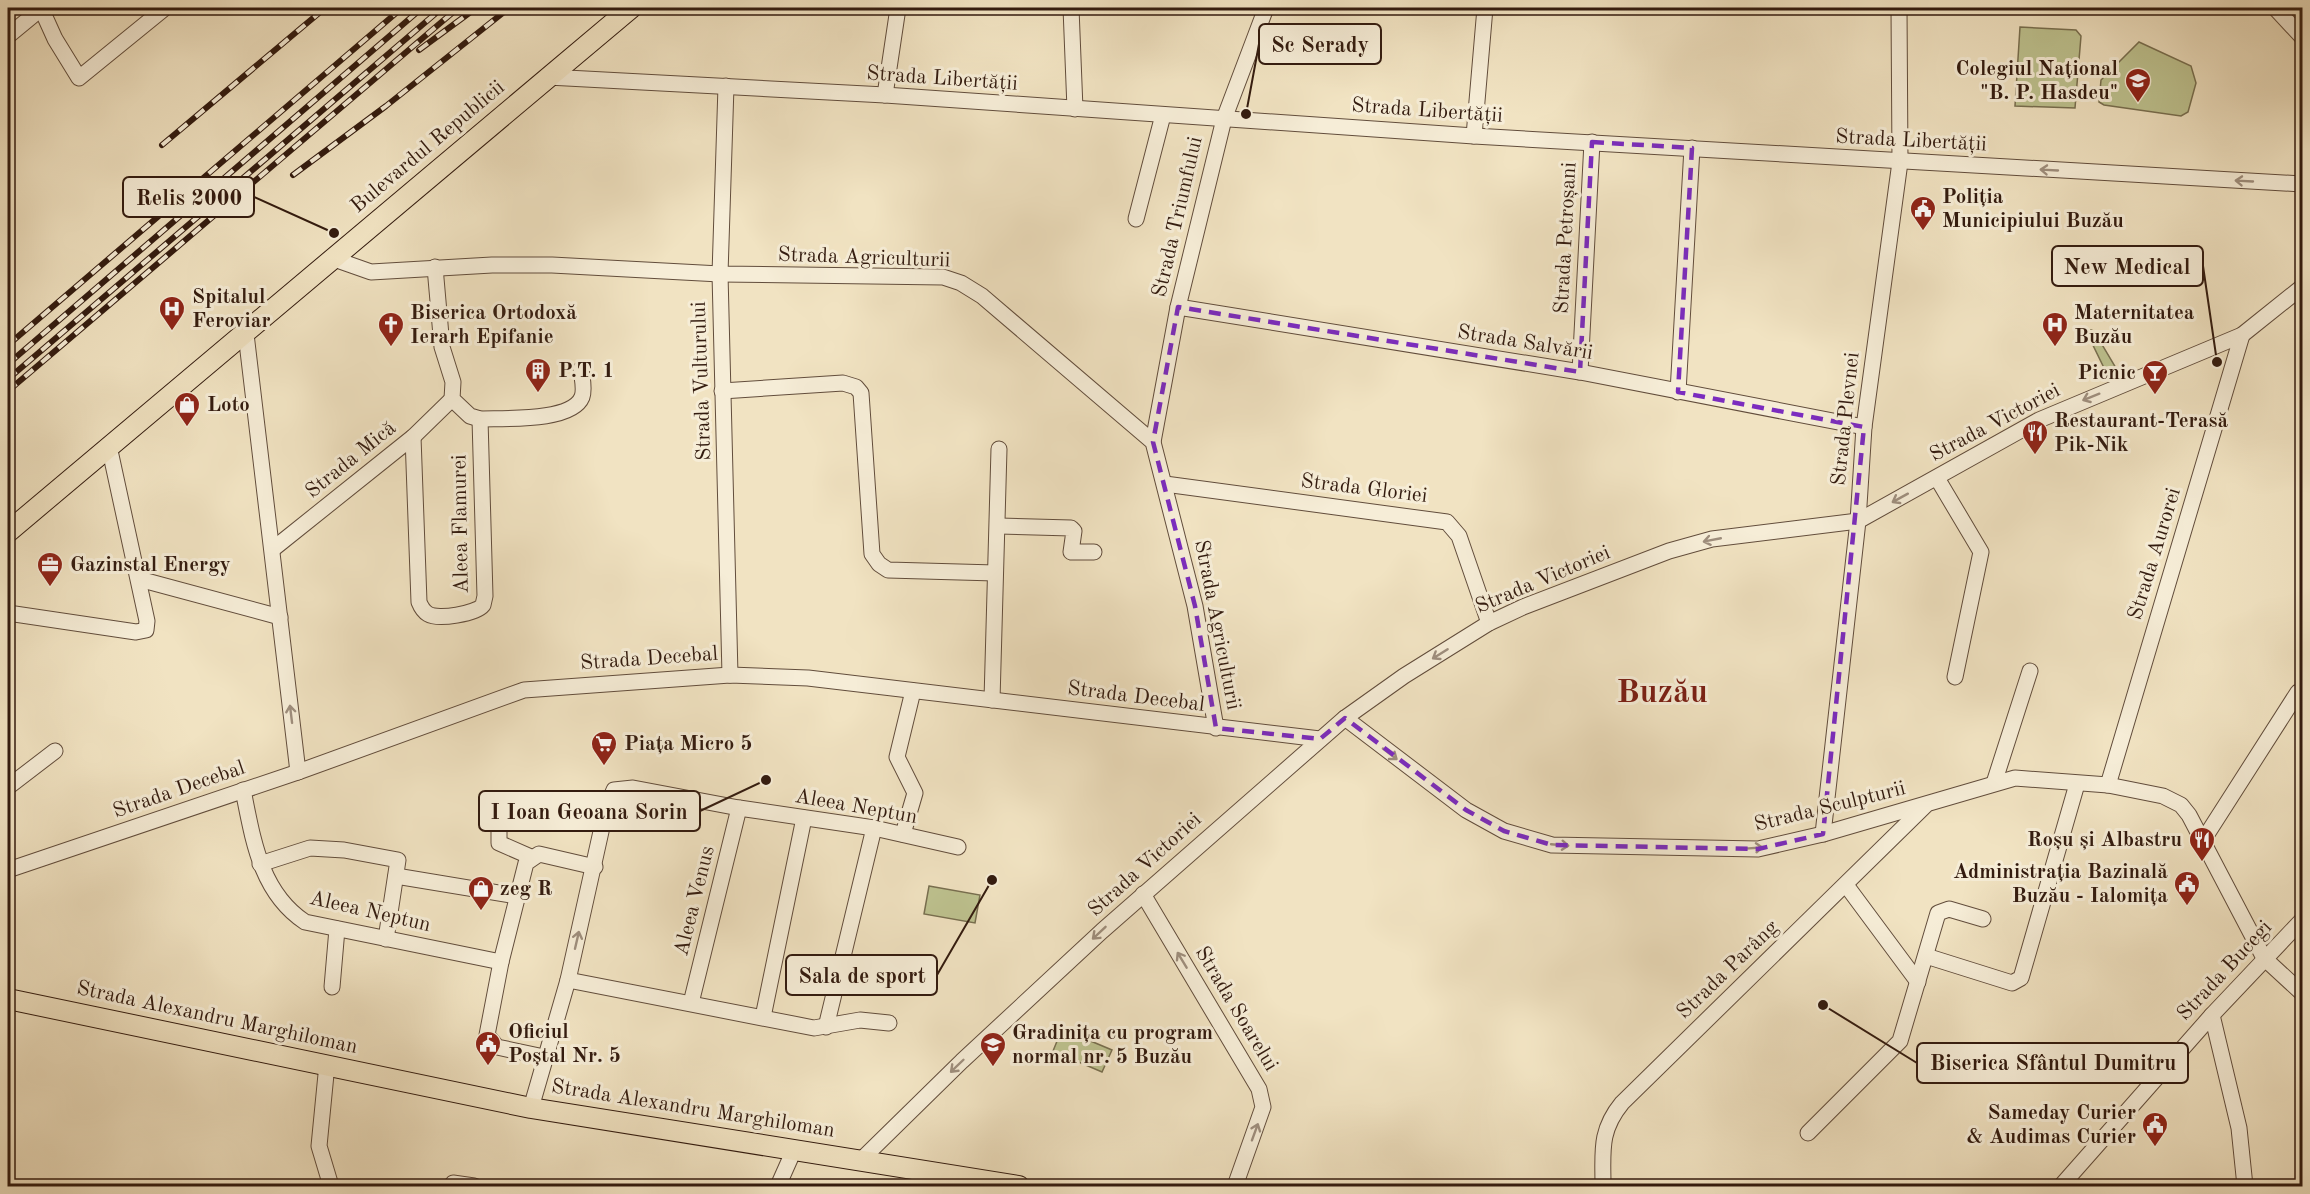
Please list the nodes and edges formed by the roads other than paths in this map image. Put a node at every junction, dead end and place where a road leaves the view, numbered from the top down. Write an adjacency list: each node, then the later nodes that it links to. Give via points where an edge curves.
1 (41, 8): 2 (street, via 80,78); 10 (street)
2 (165, 8)
3 (631, 8): 12 (main road, Bulevardul Republicii)
4 (898, 8): 14 (street)
5 (1071, 8): 15 (street)
6 (1266, 8): 17 (street, Strada Triumfului)
7 (1485, 8): 18 (street)
8 (1899, 8): 21 (street, Strada Plevnei)
9 (2275, 8): 11 (street)
10 (8, 36)
11 (2302, 37)
12 (548, 77): 13 (street, Strada Libertății); 24 (main road, Bulevardul Republicii)
13 (726, 86): 14 (street, Strada Libertății); 26 (street, Strada Vulturului)
14 (885, 95): 15 (street, Strada Libertății)
15 (1075, 110): 16 (street, Strada Libertății)
16 (1163, 115): 17 (street, Strada Libertății); 23 (street)
17 (1224, 119): 18 (street, Strada Libertății); 28 (street, Strada Triumfului)
18 (1474, 136): 19 (street, Strada Libertății)
19 (1592, 142): 20 (street, Strada Libertății); 32 (street, Strada Petroșani)
20 (1692, 148): 21 (street, Strada Libertății); 34 (street)
21 (1900, 162): 22 (street, Strada Libertății, one-way to 21); 37 (street, Strada Plevnei)
22 (2302, 184)
23 (1136, 219)
24 (334, 259): 25 (street, Strada Agriculturii, via 371,272); 29 (main road, Bulevardul Republicii)
25 (435, 267): 26 (street, Strada Agriculturii, via 552,265); 35 (street, via 442,347 453,382)
26 (720, 274): 33 (street, Strada Vulturului); 39 (street, Strada Agriculturii, via 951,279 982,296)
27 (2302, 287): 30 (street, Strada Victoriei)
28 (1178, 307): 32 (street, Strada Salvării); 39 (street, Strada Triumfului)
29 (246, 334): 40 (main road, Bulevardul Republicii); 47 (street)
30 (2242, 335): 42 (street, Strada Victoriei, one-way to 42, via 2039,420); 68 (street, Strada Aurorei)
31 (581, 369): 36 (street, via 581,399 566,411)
32 (1580, 372): 34 (street, Strada Salvării)
33 (723, 391): 49 (street, via 843,383 856,387 861,393 872,554 879,564 888,570); 55 (street, Strada Vulturului)
34 (1678, 392): 37 (street, Strada Salvării)
35 (452, 399): 36 (street, via 470,416); 38 (street, Strada Mică)
36 (480, 419): 38 (street, Aleea Flamurei, via 485,596 483,605 472,613 435,616 422,609)
37 (1864, 427): 44 (street, Strada Plevnei)
38 (413, 437): 47 (street, Strada Mică)
39 (1152, 442): 43 (street, Strada Agriculturii)
40 (109, 446): 46 (main road, Bulevardul Republicii); 50 (street)
41 (999, 449): 45 (street)
42 (1937, 478): 44 (street, Strada Victoriei, one-way to 44); 56 (street, via 1981,552)
43 (1165, 484): 53 (street, Strada Gloriei, via 1447,522 1459,536); 61 (street, Strada Agriculturii, via 1195,606)
44 (1858, 521): 53 (street, Strada Victoriei, one-way to 53, via 1712,539 1523,607); 76 (street, Strada Plevnei)
45 (999, 526): 48 (street, via 1071,528 1071,552); 49 (street)
46 (8, 532)
47 (273, 549): 52 (street)
48 (1094, 552)
49 (995, 573): 59 (street)
50 (139, 579): 51 (street, via 148,626 142,632); 52 (street)
51 (8, 613)
52 (280, 617): 64 (street, one-way to 52)
53 (1490, 623): 60 (street, Strada Victoriei, one-way to 60)
54 (2030, 671): 65 (street)
55 (730, 675): 57 (street, Strada Decebal, via 808,678); 64 (street, Strada Decebal, via 524,690)
56 (1955, 676)
57 (914, 691): 59 (street, Strada Decebal); 75 (street, via 897,757 915,794)
58 (2298, 692): 77 (street)
59 (992, 700): 61 (street, Strada Decebal)
60 (1345, 718): 62 (street, Strada Victoriei); 76 (street, Strada Sculpturii, one-way to 76, via 1466,810 1504,831 1552,845 1758,849)
61 (1216, 728): 62 (street, Strada Decebal)
62 (1320, 739): 85 (street, Strada Victoriei)
63 (55, 751): 67 (street)
64 (298, 772): 69 (street, Strada Decebal)
65 (1994, 783): 66 (street, Strada Sculpturii, via 2015,778); 70 (street, Strada Sculpturii)
66 (2077, 784): 68 (street, Strada Sculpturii); 91 (street, via 2020,978 2012,983)
67 (8, 785)
68 (2108, 785): 77 (street, Strada Sculpturii, via 2163,796 2181,805)
69 (243, 790): 80 (street, Aleea Neptun); 82 (street, Strada Decebal)
70 (1926, 805): 76 (street, Strada Sculpturii); 84 (street, Strada Parâng)
71 (739, 808): 72 (street, Aleea Neptun); 81 (street, Aleea Neptun, via 633,788 614,790); 99 (street, Aleea Venus)
72 (804, 818): 74 (street, Aleea Neptun); 101 (street)
73 (500, 827): 79 (street, via 499,843)
74 (874, 828): 75 (street, Aleea Neptun); 103 (street)
75 (903, 834): 78 (street, Aleea Neptun)
76 (1823, 834)
77 (2202, 842): 92 (street, Strada Sculpturii)
78 (957, 847)
79 (531, 857): 81 (street, via 548,855); 86 (street)
80 (260, 864): 83 (street, via 310,848 344,850 398,860); 89 (street, Aleea Neptun, via 275,893 292,913 305,922)
81 (594, 867): 94 (street, Aleea Neptun, one-way to 81)
82 (8, 870)
83 (396, 876): 86 (street); 90 (street)
84 (1846, 885): 95 (street); 116 (street, Strada Parâng, via 1612,1115 1603,1141)
85 (1143, 894): 109 (street, Strada Victoriei, one-way to 109); 115 (street, Strada Soarelui, one-way to 85, via 1263,1107 1259,1089)
86 (517, 896): 93 (street)
87 (1983, 919): 91 (street, via 1941,910)
88 (2302, 920): 92 (street, Strada Bucegi)
89 (338, 929): 90 (street, Aleea Neptun); 96 (street)
90 (386, 939): 93 (street, Aleea Neptun)
91 (1926, 956): 95 (street)
92 (2264, 958): 97 (street, Strada Sculpturii); 100 (street, Strada Bucegi)
93 (501, 962): 104 (street, via 486,1035 497,1047)
94 (568, 980): 99 (street); 104 (street, Aleea Neptun)
95 (1918, 982): 107 (street, via 1898,1044)
96 (332, 987)
97 (2302, 993)
98 (8, 999): 105 (main road, Strada Alexandru Marghiloman)
99 (691, 1003): 101 (street)
100 (2212, 1015): 117 (street, Strada Bucegi); 118 (street, via 2239,1128)
101 (764, 1017): 103 (street)
102 (889, 1023): 103 (street, via 860,1020)
103 (826, 1027)
104 (544, 1057): 106 (street, Aleea Neptun)
105 (327, 1064): 106 (main road, Strada Alexandru Marghiloman); 111 (street, via 319,1146)
106 (531, 1108): 108 (main road, Strada Alexandru Marghiloman)
107 (1809, 1133)
108 (794, 1150): 109 (main road, Strada Alexandru Marghiloman); 113 (street)
109 (861, 1160): 114 (main road, Strada Alexandru Marghiloman)
110 (453, 1183): 112 (street)
111 (331, 1186)
112 (474, 1186)
113 (778, 1186)
114 (1019, 1186)
115 (1235, 1186)
116 (1603, 1186)
117 (2061, 1186)
118 (2245, 1186)

